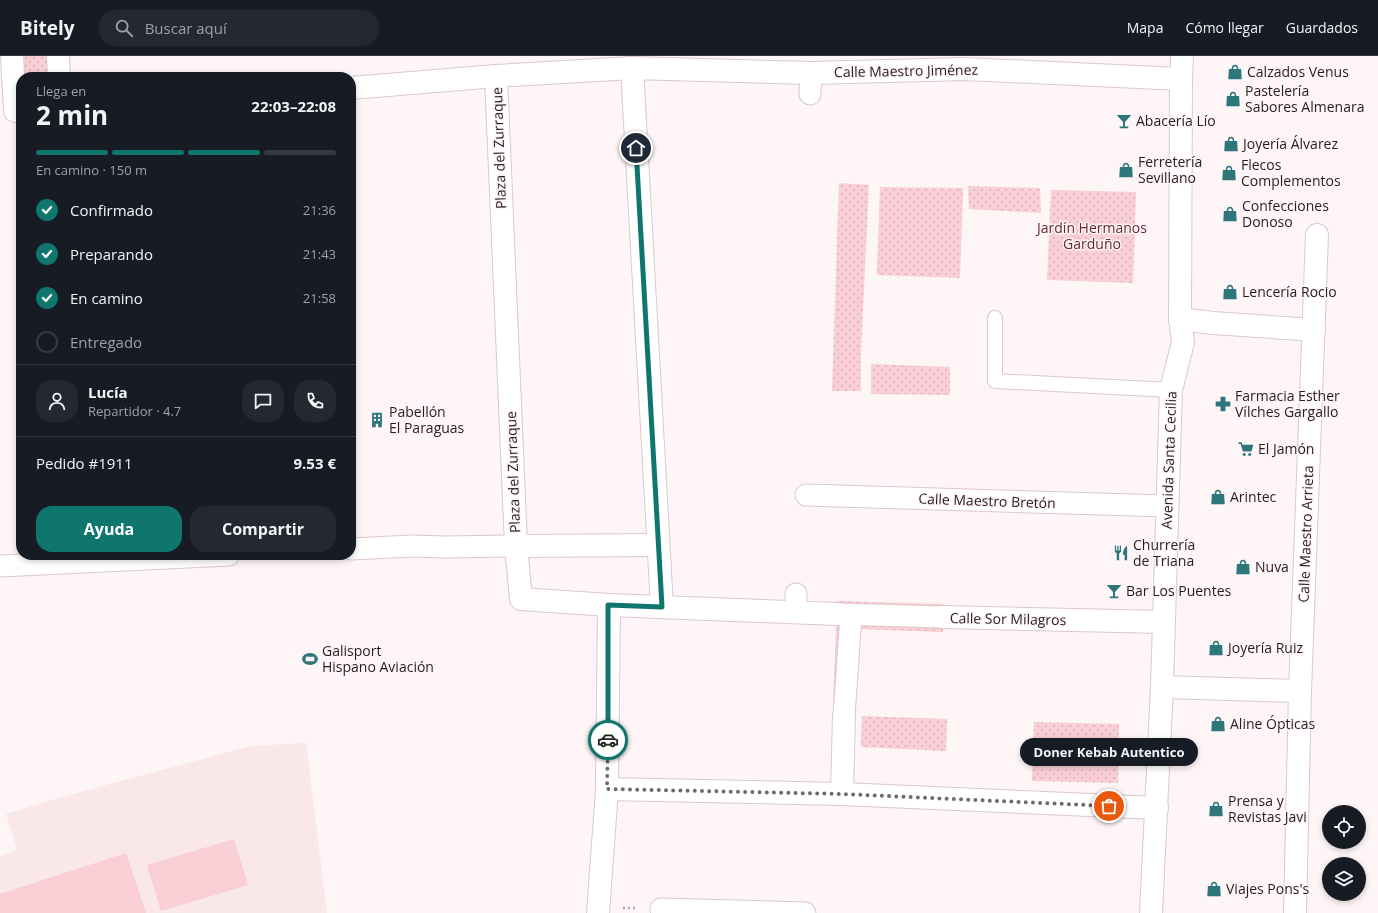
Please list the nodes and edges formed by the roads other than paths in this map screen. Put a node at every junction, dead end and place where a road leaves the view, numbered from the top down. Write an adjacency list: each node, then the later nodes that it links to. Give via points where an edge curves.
1 (12, 56): 10 (street)
2 (58, 56): 6 (street)
3 (1182, 56): 8 (street, Avenida Santa Cecilia)
4 (592, 64): 5 (street, Plaza del Zurraque); 7 (street, Plaza del Zurraque)
5 (632, 68): 8 (street, Calle Maestro Jiménez, via 811,84 964,69); 18 (street)
6 (59, 72)
7 (496, 76): 9 (street); 19 (street, Plaza del Zurraque)
8 (1181, 79): 13 (street, Avenida Santa Cecilia)
9 (356, 88)
10 (12, 112)
11 (1318, 235): 14 (street, Calle Maestro Arrieta)
12 (995, 318): 15 (lane, via 995,381)
13 (1180, 319): 14 (street); 15 (street, Avenida Santa Cecilia, via 1183,342)
14 (1314, 330): 29 (street, Calle Maestro Arrieta)
15 (1171, 390): 17 (street, Avenida Santa Cecilia)
16 (806, 495): 17 (street, Calle Maestro Bretón)
17 (1167, 506): 27 (street, Avenida Santa Cecilia)
18 (658, 545): 19 (street, Plaza del Zurraque); 24 (street)
19 (516, 546): 20 (street); 23 (street, Plaza del Zurraque, via 521,599)
20 (356, 549)
21 (125, 560): 22 (street)
22 (0, 566)
23 (608, 605): 24 (street, Calle Sor Milagros); 31 (street)
24 (662, 607): 25 (street, Calle Sor Milagros, via 796,603)
25 (844, 615): 26 (street, Calle Sor Milagros); 30 (street)
26 (943, 617): 27 (street, Calle Sor Milagros)
27 (1164, 622): 28 (street, Avenida Santa Cecilia)
28 (1162, 688): 29 (street); 33 (street, Avenida Santa Cecilia)
29 (1300, 691): 38 (street, Calle Maestro Arrieta)
30 (844, 716): 32 (street)
31 (607, 789): 32 (street); 35 (street)
32 (842, 794): 33 (street)
33 (1157, 808): 37 (street, Avenida Santa Cecilia)
34 (661, 909): 36 (street)
35 (598, 910)
36 (804, 913)
37 (1151, 913)
38 (1295, 913): 39 (street)
39 (1300, 913)

